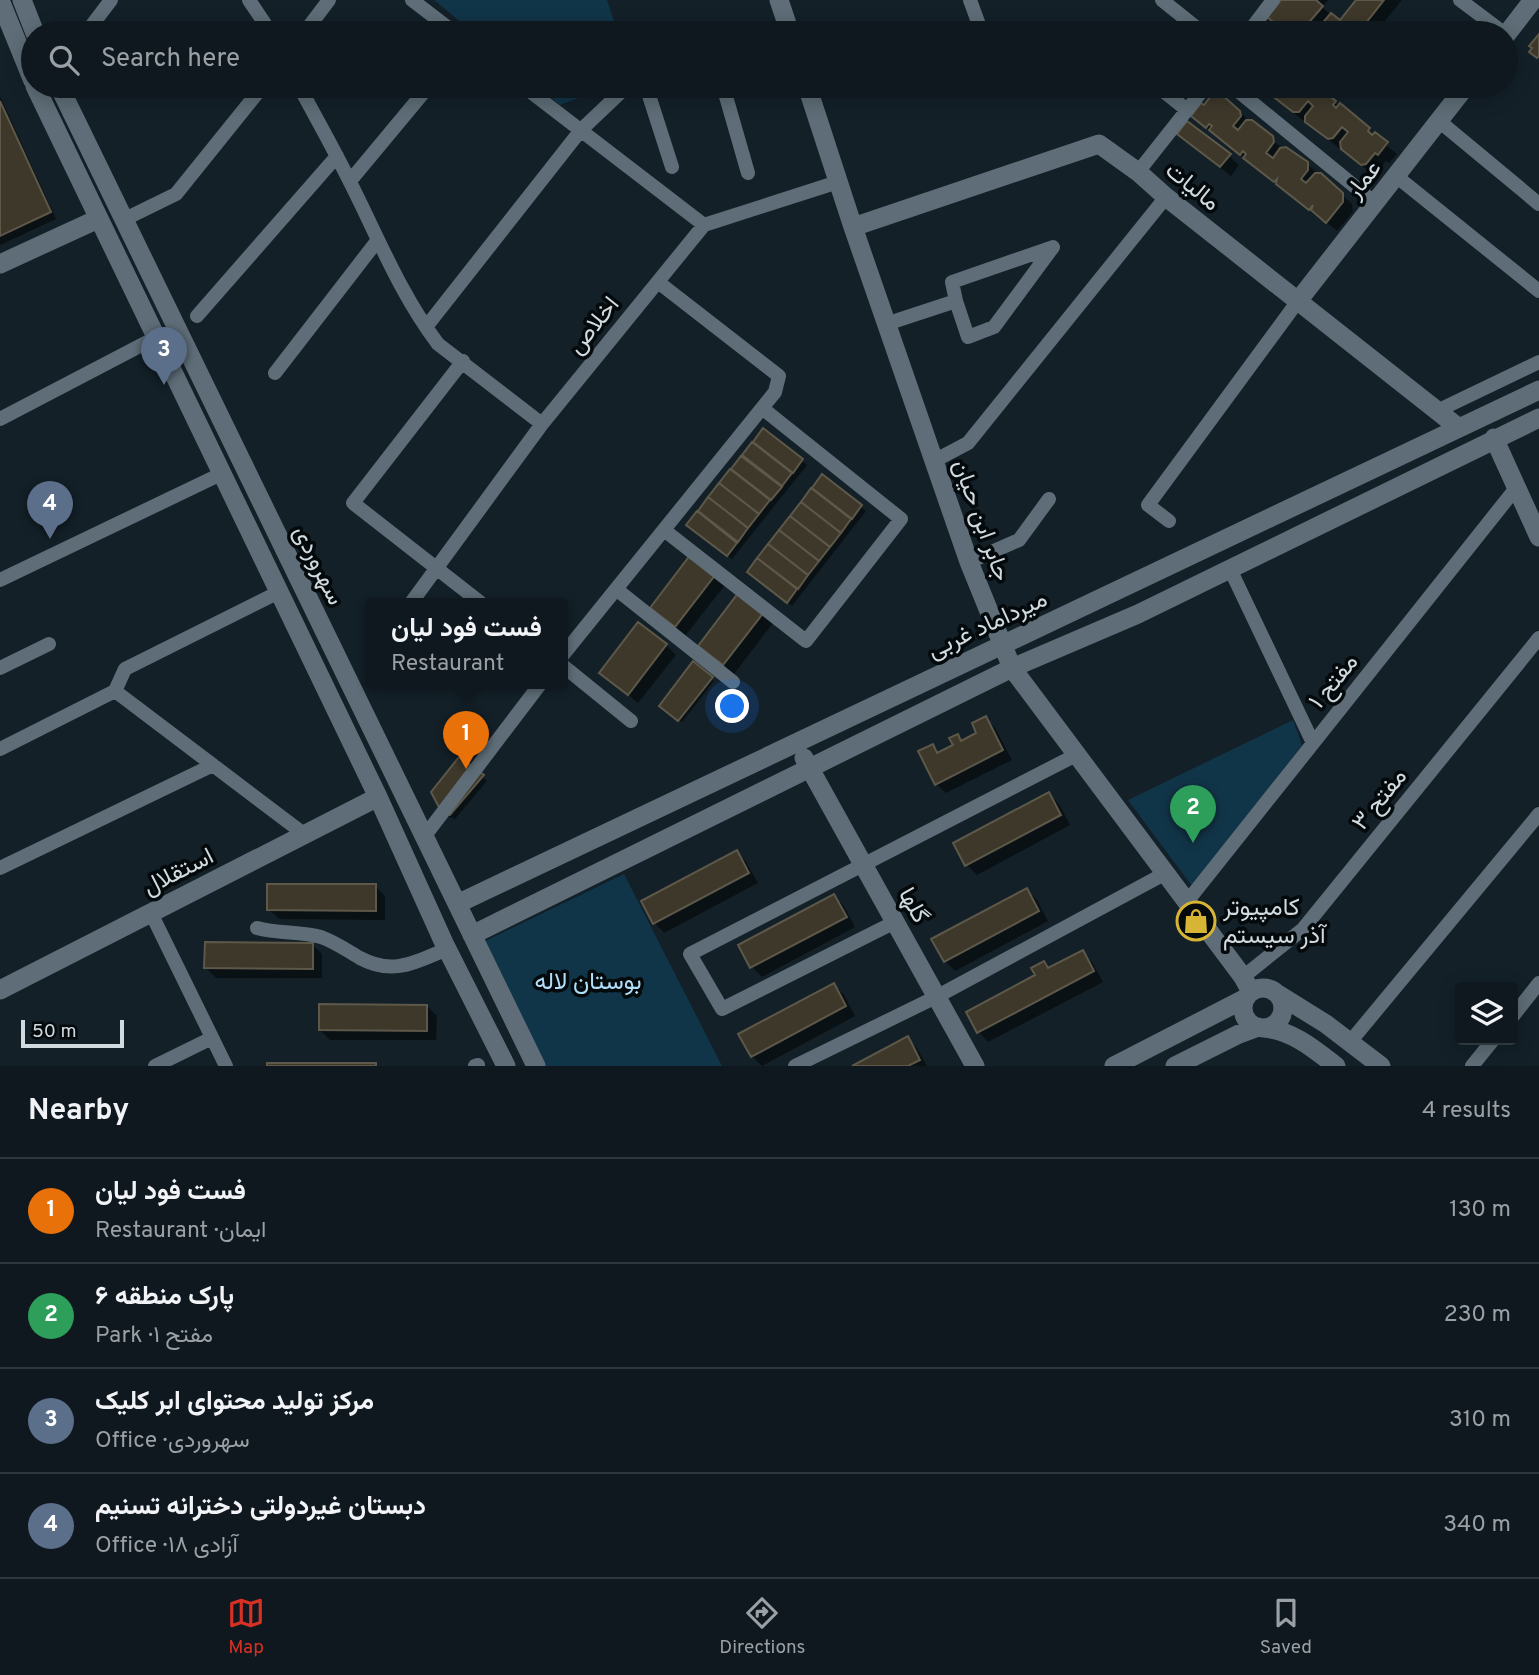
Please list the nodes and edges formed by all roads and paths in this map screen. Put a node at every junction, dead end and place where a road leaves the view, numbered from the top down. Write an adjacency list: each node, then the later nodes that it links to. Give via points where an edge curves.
1 (0, 0): 24 (street, سهروردی)
2 (22, 0): 13 (street)
3 (111, 0): 14 (street)
4 (249, 0): 15 (street)
5 (329, 0): 16 (street)
6 (412, 0): 17 (street)
7 (779, 0): 18 (street)
8 (970, 0): 19 (street)
9 (1163, 0): 20 (street)
10 (1273, 0): 21 (street)
11 (1460, 0): 22 (street)
12 (1533, 0): 23 (street)
13 (30, 21)
14 (95, 21)
15 (263, 21)
16 (313, 21)
17 (440, 21)
18 (782, 21)
19 (978, 21)
20 (1188, 21)
21 (1257, 21)
22 (1488, 21)
23 (1516, 21)
24 (21, 51)
25 (41, 98): 52 (street, سهروردی)
26 (65, 98): 53 (street, سهروردی)
27 (253, 98): 53 (street, via 176,194)
28 (306, 98): 42 (street)
29 (419, 98): 47 (street)
30 (539, 98): 41 (street)
31 (614, 98): 41 (street)
32 (650, 98): 43 (street)
33 (726, 98): 45 (street)
34 (811, 98): 48 (street, جابر ابن حیان)
35 (1172, 98): 39 (street)
36 (1196, 98): 39 (street)
37 (1247, 98): 50 (street)
38 (1457, 98): 40 (street, عمار)
39 (1187, 110): 44 (street)
40 (1439, 121): 46 (street, عمار); 51 (street)
41 (580, 130): 54 (street); 64 (street)
42 (337, 156): 47 (street); 62 (street)
43 (672, 167)
44 (1138, 172): 49 (street, مالیات); 55 (street, مالیات, via 1099,144)
45 (748, 173)
46 (1396, 176): 50 (street, عمار); 59 (street)
47 (350, 181): 56 (street)
48 (838, 182): 54 (street); 55 (street, جابر ابن حیان)
49 (1166, 197): 60 (street, مالیات); 77 (street, via 968,443)
50 (1375, 203): 60 (street, عمار)
51 (1539, 204)
52 (98, 219): 57 (street); 65 (street, سهروردی)
53 (123, 219): 112 (street, سهروردی)
54 (704, 225): 58 (street, اخلاص)
55 (853, 228): 63 (street, جابر ابن حیان)
56 (377, 241): 64 (street); 68 (street)
57 (0, 264)
58 (658, 282): 70 (street, via 779,376 775,392); 74 (street, اخلاص)
59 (1539, 291)
60 (1298, 301): 71 (street, مالیات); 81 (street, via 1148,505)
61 (957, 302): 61 (street, via 953,282 1053,247 994,327 968,337); 63 (street)
62 (197, 316)
63 (886, 324): 77 (street, جابر ابن حیان)
64 (426, 327): 66 (street, via 438,344)
65 (155, 338): 73 (street); 78 (street, سهروردی)
66 (463, 361): 74 (street); 85 (street, via 353,503)
67 (1539, 362): 71 (street)
68 (275, 373)
69 (1539, 390): 75 (street, میرداماد غربی)
70 (762, 408): 82 (street); 82 (street, via 901,519 806,640)
71 (1437, 411): 75 (street, مالیات)
72 (1539, 418): 76 (street, میرداماد غربی)
73 (0, 419)
74 (542, 424): 85 (street, اخلاص)
75 (1459, 428): 93 (street, میرداماد غربی)
76 (1494, 438): 79 (street); 86 (street, میرداماد غربی)
77 (934, 461): 84 (street, جابر ابن حیان)
78 (221, 474): 87 (street); 89 (street, سهروردی)
79 (1516, 488): 83 (street); 104 (street, مفتح ۱)
80 (1049, 499): 84 (street, via 1019,540)
81 (1169, 521)
82 (664, 530): 88 (street)
83 (1539, 537)
84 (970, 562): 93 (street, جابر ابن حیان)
85 (435, 568): 90 (street, اخلاص); 91 (street)
86 (1230, 569): 97 (street, میرداماد غربی); 104 (street)
87 (0, 580)
88 (616, 589): 95 (street); 99 (street)
89 (279, 592): 101 (street, via 125,669); 109 (street, سهروردی)
90 (414, 598)
91 (474, 598)
92 (1539, 638): 124 (street, مفتح ۳, via 1303,929)
93 (1002, 643): 97 (street, جابر ابن حیان); 103 (street, میرداماد غربی)
94 (49, 644): 96 (street)
95 (568, 649)
96 (0, 668)
97 (1012, 668): 106 (street, جابر ابن حیان); 108 (street, میرداماد غربی)
98 (568, 670): 102 (street)
99 (733, 682)
100 (536, 689): 112 (street)
101 (115, 691): 105 (street); 107 (street)
102 (631, 721)
103 (796, 742): 108 (street, گلها); 117 (street, میرداماد غربی)
104 (1313, 743): 116 (street, مفتح ۱)
105 (0, 749)
106 (1076, 755): 113 (street); 115 (street, جابر ابن حیان)
107 (213, 765): 111 (street); 114 (street)
108 (810, 768): 113 (street, گلها); 121 (street, میرداماد غربی)
109 (378, 797): 111 (street, استقلال); 122 (street, سهروردی)
110 (1539, 814): 131 (street)
111 (304, 834): 118 (street, استقلال)
112 (424, 836): 117 (street, سهروردی)
113 (863, 864): 119 (street, گلها); 119 (street, via 690,954 722,1009)
114 (0, 868)
115 (1164, 874): 116 (street, جابر ابن حیان); 127 (street)
116 (1186, 903): 124 (street, جابر ابن حیان)
117 (457, 904): 121 (street, سهروردی)
118 (151, 913): 125 (street, استقلال); 130 (street)
119 (895, 922): 127 (street, گلها)
120 (257, 928): 122 (street, via 325,938 369,963 389,967 403,967)
121 (472, 935): 136 (street, سهروردی)
122 (447, 949): 135 (street, سهروردی)
123 (1539, 983): 128 (street)
124 (1247, 989): 126 (street); 129 (street, via 1245,1016); 139 (street)
125 (0, 990)
126 (1273, 991): 129 (street, via 1281,1000 1282,1012 1276,1023); 131 (street)
127 (936, 997): 137 (street); 138 (street, گلها)
128 (1518, 1010)
129 (1261, 1027): 140 (street); 141 (street, via 1289,1034)
130 (212, 1038): 133 (street); 134 (street)
131 (1350, 1042): 142 (street)
132 (1489, 1045): 143 (street)
133 (155, 1066)
134 (226, 1066)
135 (506, 1066)
136 (536, 1066)
137 (795, 1066)
138 (975, 1066)
139 (1114, 1066)
140 (1175, 1066)
141 (1336, 1066)
142 (1381, 1066)
143 (1472, 1066)

